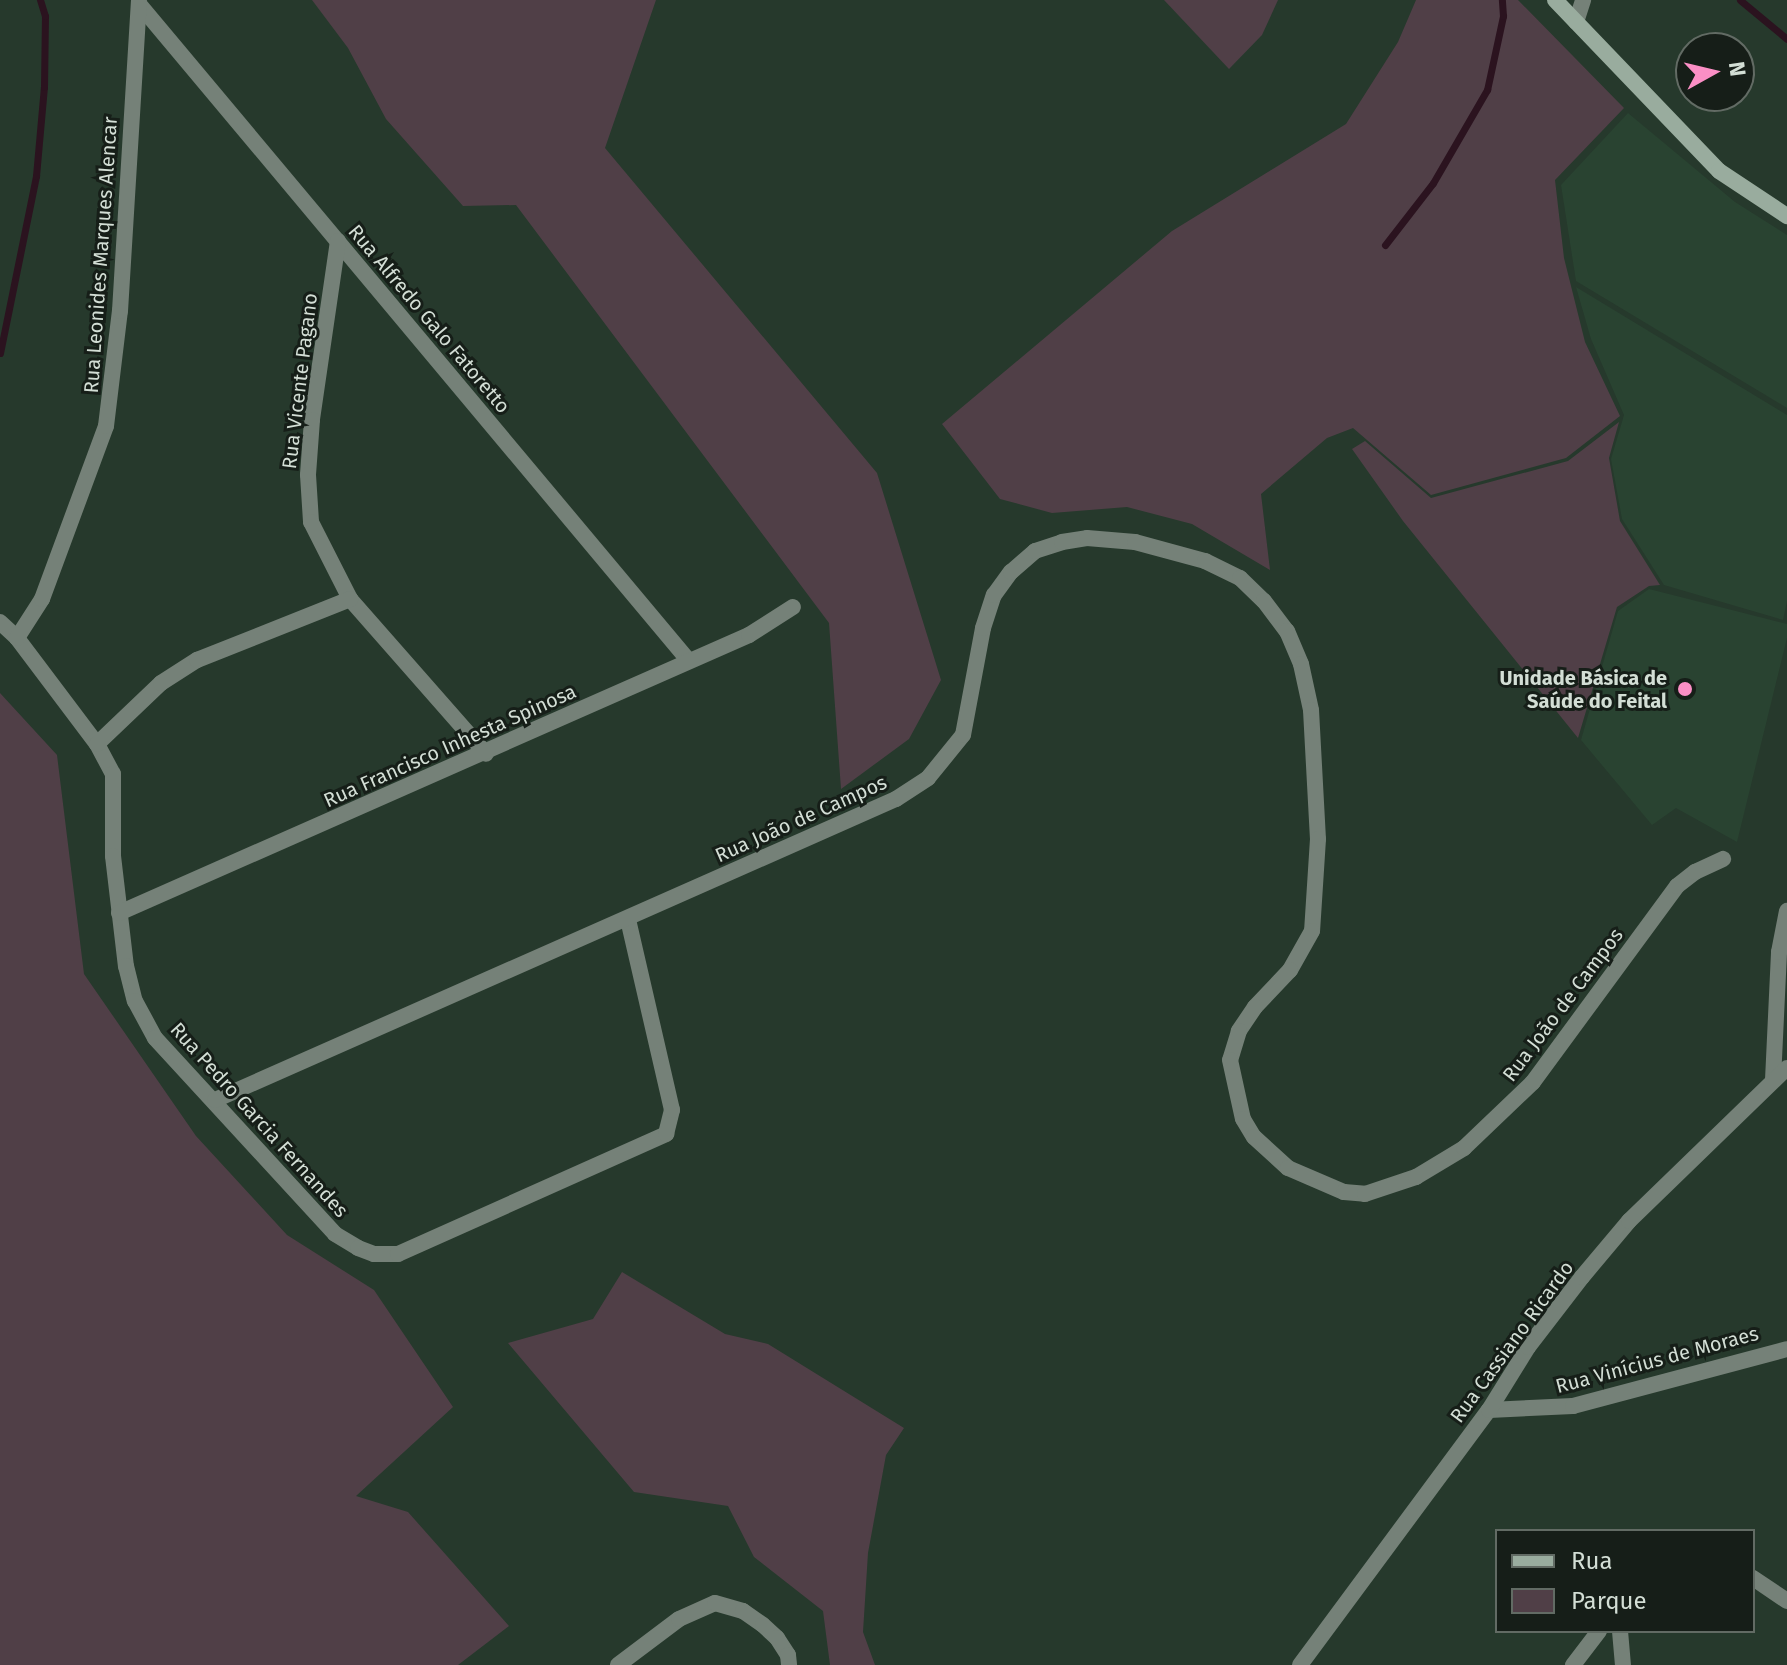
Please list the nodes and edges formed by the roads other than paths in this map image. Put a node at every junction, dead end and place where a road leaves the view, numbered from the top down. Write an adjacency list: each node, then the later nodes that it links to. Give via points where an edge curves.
1 (1555, 0): 4 (main road)
2 (1583, 0): 4 (street)
3 (139, 2): 6 (street, Rua Alfredo Galo Fatoretto); 10 (street, Rua Leonides Marques Alencar, via 120,311 106,426 46,588)
4 (1576, 22): 5 (main road, via 1719,171)
5 (1787, 216)
6 (338, 241): 7 (street, Rua Vicente Pagano, via 312,420 308,501 311,522); 11 (street, Rua Alfredo Galo Fatoretto)
7 (350, 599): 12 (street, via 197,660 161,683); 13 (street, Rua Vicente Pagano)
8 (793, 607): 11 (street, Rua Francisco Inhesta Spinosa, via 765,627)
9 (0, 622): 10 (street, Rua Pedro Garcia Fernandes)
10 (17, 638): 12 (street, Rua Pedro Garcia Fernandes)
11 (688, 660): 13 (street, Rua Francisco Inhesta Spinosa)
12 (97, 744): 16 (street, Rua Pedro Garcia Fernandes, via 113,774)
13 (486, 754): 16 (street, Rua Francisco Inhesta Spinosa)
14 (1723, 859): 17 (street, Rua João de Campos, via 1677,886 1533,1082 1464,1148 1416,1177 1365,1194 1344,1192 1288,1168 1254,1137 1243,1119 1230,1060 1239,1031 1290,970 1312,931 1318,839 1311,710 1301,664 1287,631 1240,578 1160,548 1087,538 1035,551 994,595 963,735 928,778 896,799)
15 (1787, 911): 19 (street, via 1779,952)
16 (119, 913): 20 (street, Rua Pedro Garcia Fernandes, via 135,1001 155,1038)
17 (628, 919): 20 (street, Rua João de Campos); 20 (street, Rua Pedro Garcia Fernandes, via 672,1110 666,1134 398,1254 374,1254 335,1234)
18 (1787, 1068): 19 (street, Rua Cassiano Ricardo)
19 (1773, 1080): 22 (street, Rua Cassiano Ricardo, via 1629,1221 1528,1347)
20 (215, 1100)
21 (1787, 1349): 22 (street, Rua Vinícius de Moraes, via 1573,1406)
22 (1489, 1410): 29 (street, Rua Cassiano Ricardo)
23 (1755, 1579): 24 (street)
24 (1787, 1601)
25 (1597, 1633): 30 (street)
26 (1620, 1633): 31 (street)
27 (618, 1665): 28 (street, via 679,1619 715,1603 743,1611 763,1625 777,1638)
28 (789, 1665)
29 (1300, 1665)
30 (1573, 1665)
31 (1623, 1665)

